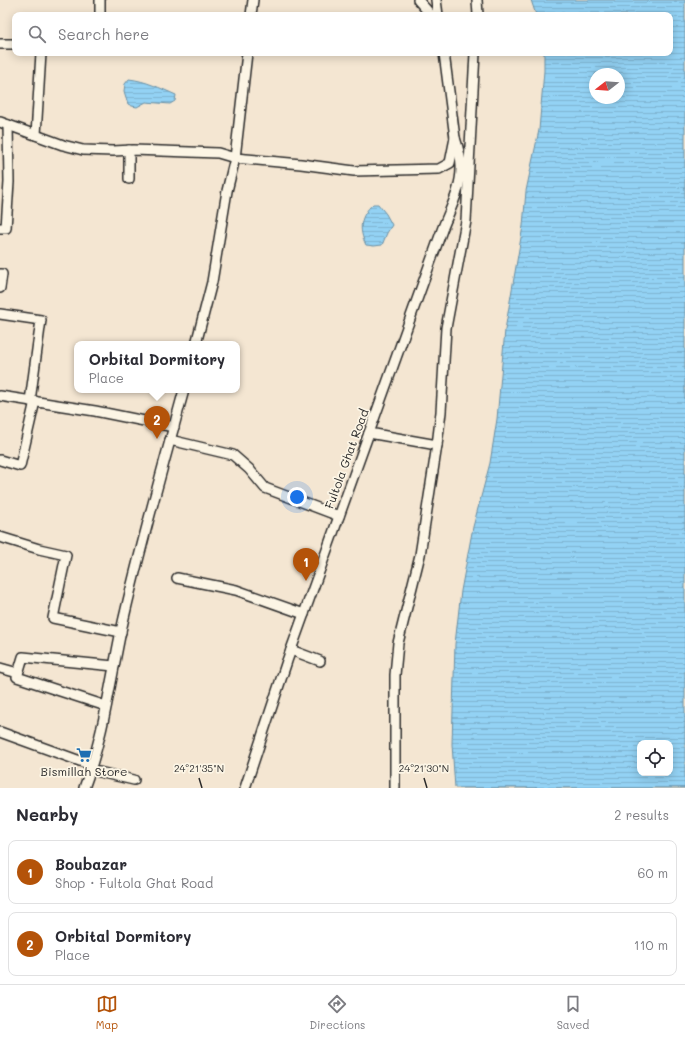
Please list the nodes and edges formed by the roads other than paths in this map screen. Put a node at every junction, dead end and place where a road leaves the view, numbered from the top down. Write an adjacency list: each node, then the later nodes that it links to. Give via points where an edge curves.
1 (100, 0): 6 (street)
2 (253, 0): 7 (street)
3 (418, 0): 8 (street)
4 (436, 0): 9 (street)
5 (477, 0): 10 (street)
6 (100, 12)
7 (251, 12)
8 (428, 12)
9 (438, 12)
10 (478, 12)
11 (0, 44): 12 (street)
12 (12, 44)
13 (41, 56): 18 (street)
14 (247, 56): 21 (street)
15 (444, 56): 19 (street)
16 (475, 56): 35 (street, via 466,221 446,328 442,412)
17 (4, 124): 18 (street); 23 (street, via 9,182)
18 (36, 135): 20 (street, via 83,150)
19 (455, 138): 21 (street, via 450,163 439,169 354,172); 33 (street, Fultola Ghat Road, via 462,166 460,186)
20 (129, 150): 21 (street, via 218,153); 22 (street)
21 (235, 158): 28 (street, via 212,282)
22 (129, 179)
23 (4, 199): 24 (street, via 6,228)
24 (0, 228)
25 (0, 274): 26 (street)
26 (0, 288)
27 (0, 314): 31 (street, via 41,320)
28 (197, 341)
29 (183, 393): 32 (street)
30 (0, 396): 31 (street)
31 (32, 401): 32 (street); 36 (street, via 20,466)
32 (174, 427): 34 (street)
33 (369, 433): 35 (street); 37 (street, Fultola Ghat Road)
34 (170, 440): 37 (street, via 233,455 265,488); 41 (street)
35 (437, 444): 53 (street, via 420,555 398,643 395,675)
36 (0, 460)
37 (339, 516): 40 (street, Fultola Ghat Road)
38 (0, 537): 41 (street, via 66,555 53,618)
39 (176, 578): 40 (street, via 236,590)
40 (304, 614): 42 (street, Fultola Ghat Road)
41 (121, 632): 44 (street)
42 (291, 650): 43 (street); 52 (street, Fultola Ghat Road)
43 (320, 661)
44 (114, 666): 46 (street, via 23,656); 47 (street)
45 (0, 668): 46 (street)
46 (18, 673): 47 (street, via 17,677)
47 (106, 706): 49 (street, via 100,738)
48 (0, 732): 49 (street)
49 (90, 767): 50 (street); 51 (street)
50 (134, 780)
51 (84, 788)
52 (245, 788)
53 (395, 788)

